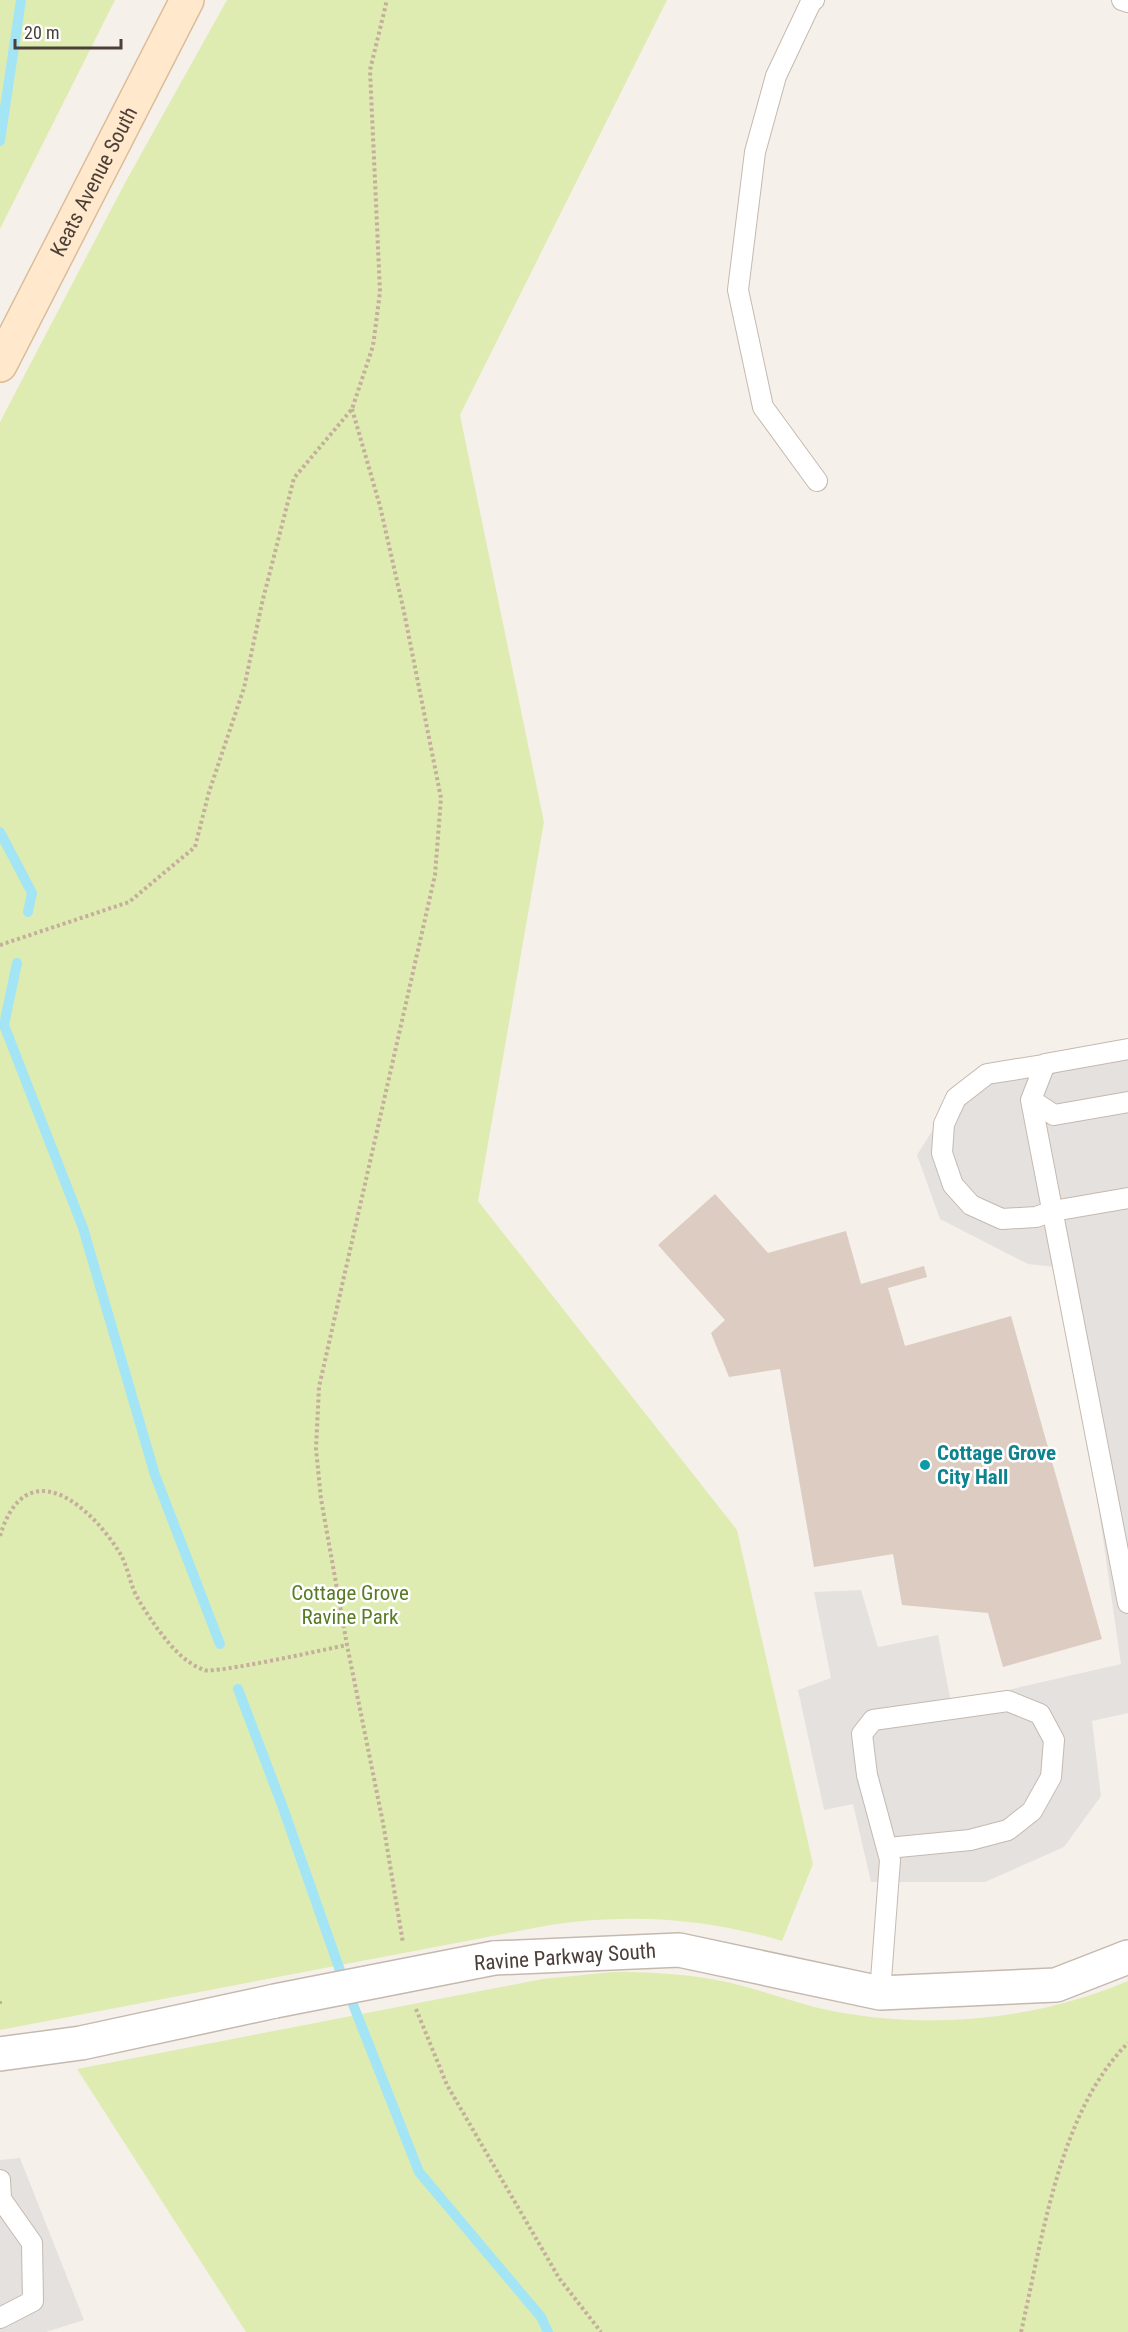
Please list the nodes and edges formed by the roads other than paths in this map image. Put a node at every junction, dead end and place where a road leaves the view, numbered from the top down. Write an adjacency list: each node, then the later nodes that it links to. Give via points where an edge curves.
1 (187, 0): 5 (main road, Keats Avenue South)
2 (814, 0): 6 (lane, via 776,76 755,152 738,290 763,406)
3 (1122, 0): 4 (lane)
4 (1128, 2)
5 (0, 365)
6 (817, 481)
7 (1128, 1049): 8 (lane)
8 (1048, 1064): 9 (lane); 12 (lane, via 987,1074 957,1098 944,1124 942,1153 953,1185 971,1205 1002,1219 1036,1217)
9 (1031, 1100): 10 (lane, via 1054,1115); 12 (lane)
10 (1128, 1102)
11 (1128, 1198): 12 (lane)
12 (1053, 1211): 13 (lane)
13 (1128, 1603)
14 (888, 1848): 14 (lane, via 863,1753 862,1734 873,1720 1008,1701 1040,1714 1054,1740 1051,1777 1032,1811 1008,1830 970,1840); 16 (lane)
15 (1128, 1957): 16 (street, Ravine Parkway South, via 1056,1985)
16 (880, 1993): 17 (street, Ravine Parkway South, bridge, via 679,1950 494,1958 81,2043)
17 (0, 2054)
18 (0, 2193): 19 (lane, via 32,2242 33,2301)
19 (0, 2318)

